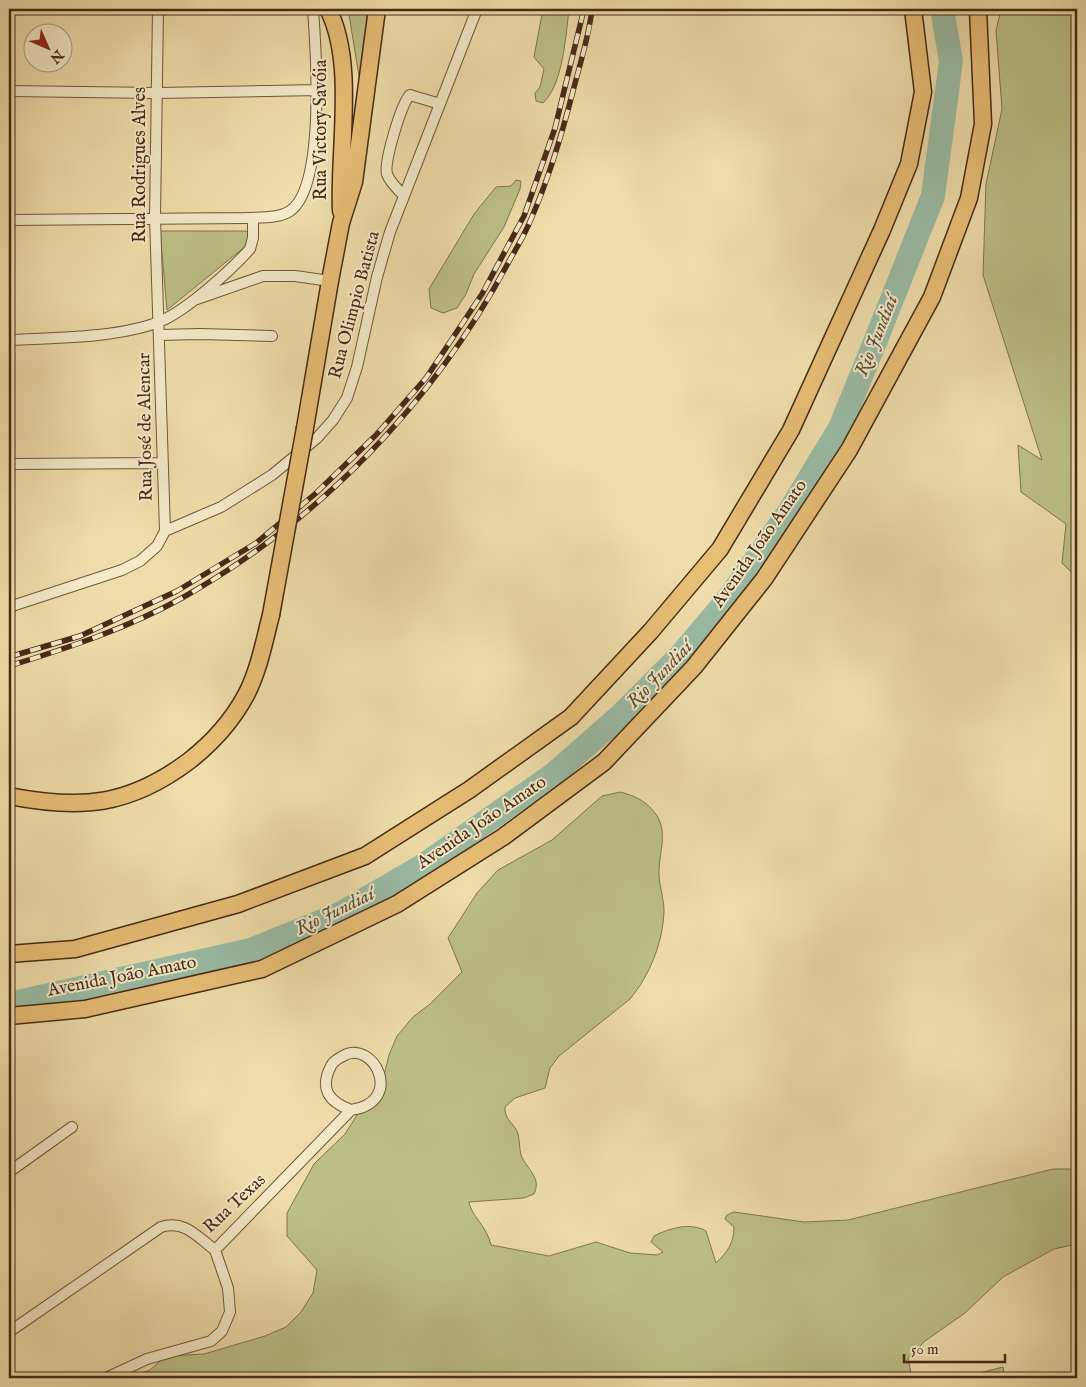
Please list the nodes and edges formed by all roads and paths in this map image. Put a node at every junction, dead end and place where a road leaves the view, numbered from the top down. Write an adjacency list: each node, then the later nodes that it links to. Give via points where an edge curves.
1 (158, 9): 10 (street, Rua Rodrigues Alves)
2 (313, 9): 8 (street)
3 (328, 9): 16 (main road, Rua Victory Savóia, via 341,52)
4 (377, 9): 16 (main road, via 354,182)
5 (476, 9): 11 (street, Rua Olimpio Batista)
6 (913, 9): 28 (main road, Avenida João Amato, via 923,92 909,164 791,430 720,549 651,631 577,710 469,790 365,856 238,904 94,944 75,949)
7 (978, 9): 29 (main road, Avenida João Amato, via 983,124 969,198 932,297 849,450 764,579 694,667 604,762 503,837 397,904 262,969 85,1008)
8 (318, 90): 10 (street); 14 (street, via 307,183 300,201 281,215)
9 (9, 91): 10 (street)
10 (156, 93): 13 (street, Rua Rodrigues Alves)
11 (440, 104): 12 (street, Rua Olimpio Batista); 12 (street, via 410,95 402,106 387,166 390,181)
12 (404, 196): 25 (street, Rua Olimpio Batista, via 377,278 357,367 347,398 333,420 317,438 272,475 221,507)
13 (156, 217): 14 (street); 15 (street); 19 (street, Rua Rodrigues Alves)
14 (253, 218): 18 (street, via 250,249)
15 (9, 220)
16 (342, 223): 17 (main road)
17 (330, 281): 18 (street, via 264,276); 27 (main road, bridge, via 271,615 261,658 250,686 227,725 203,750 163,780 127,797 80,804)
18 (190, 302): 19 (street)
19 (158, 322): 20 (street, Rua José de Alencar); 22 (street, via 112,332)
20 (159, 335): 21 (street); 23 (street, Rua José de Alencar)
21 (272, 336)
22 (9, 340)
23 (162, 463): 24 (street); 25 (street, Rua José de Alencar)
24 (9, 464)
25 (165, 531): 26 (street, via 157,546 140,561 122,570)
26 (9, 607)
27 (9, 796)
28 (9, 954)
29 (9, 1016)
30 (351, 1110): 30 (street, Rua Texas, via 364,1108 374,1101 380,1090 381,1077 374,1063 362,1054 346,1054 333,1063 325,1076 327,1092 336,1104); 33 (street, Rua Texas)
31 (72, 1127): 32 (street)
32 (9, 1172)
33 (215, 1250): 34 (street, Rua Texas, via 187,1229 174,1224 161,1227); 35 (street, via 228,1288 230,1312 222,1331 211,1341 147,1359)
34 (9, 1332)
35 (106, 1378)

